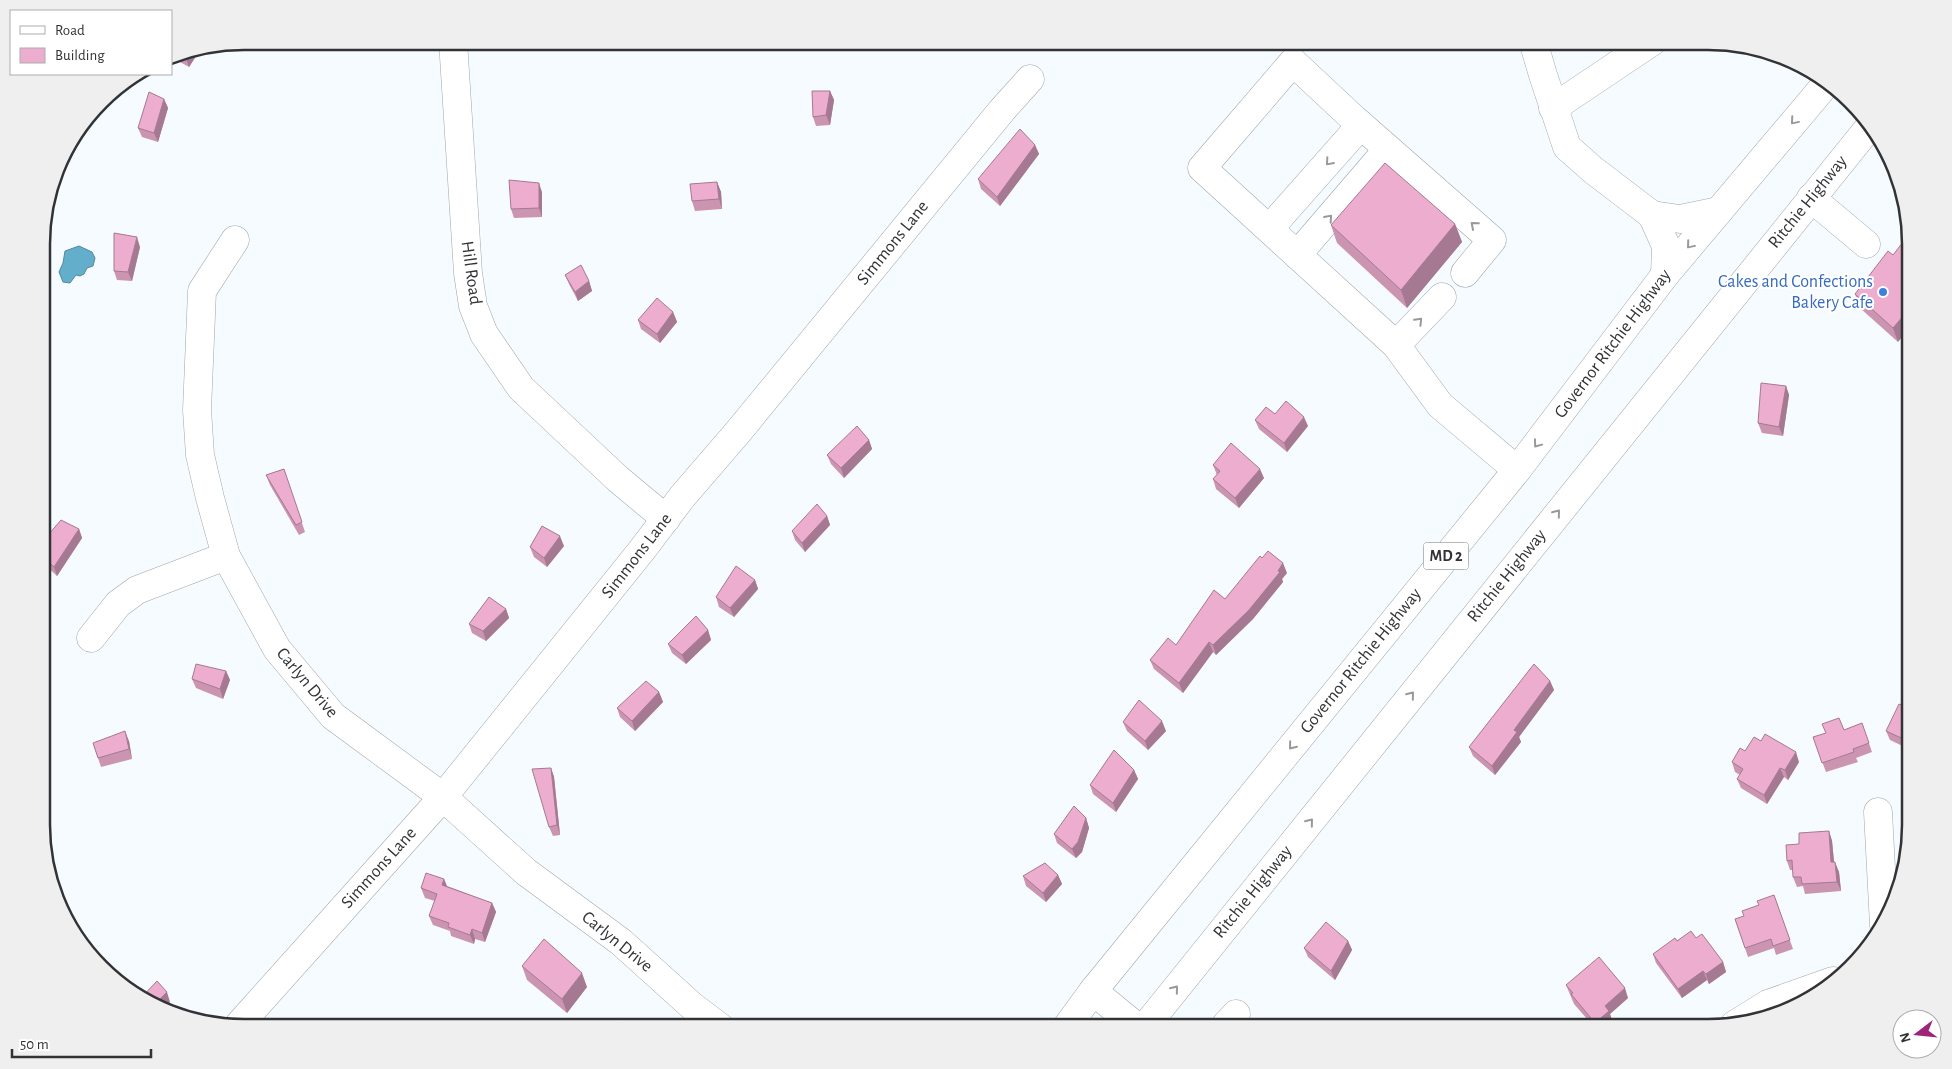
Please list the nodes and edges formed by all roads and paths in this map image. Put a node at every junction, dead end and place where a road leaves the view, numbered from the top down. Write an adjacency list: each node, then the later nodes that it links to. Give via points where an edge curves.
1 (454, 50): 22 (main road, Hill Road, via 468,273 473,306 484,334 521,388)
2 (1536, 50): 6 (main road)
3 (1640, 50): 6 (main road)
4 (1030, 78): 22 (main road, Simmons Lane)
5 (1823, 88): 11 (main road, Governor Ritchie Highway / MD 2, one-way to 11)
6 (1553, 108): 12 (main road, via 1567,146)
7 (1357, 122): 9 (main road); 13 (main road, one-way to 13); 13 (main road, via 1293,62 1202,168)
8 (1866, 131): 10 (main road, Ritchie Highway)
9 (1388, 149): 16 (main road, one-way to 9); 17 (main road, one-way to 9, via 1492,240)
10 (1812, 198): 15 (main road); 35 (main road, Ritchie Highway, one-way to 10)
11 (1719, 211): 12 (main road, via 1680,219); 18 (main road, Governor Ritchie Highway / MD 2, one-way to 18)
12 (1652, 215): 18 (main road, via 1666,246)
13 (1269, 229): 16 (main road)
14 (235, 240): 23 (main road, Carlyn Drive, via 202,291 197,410 200,455)
15 (1866, 244)
16 (1297, 255): 20 (main road)
17 (1465, 273)
18 (1665, 275): 21 (main road, Governor Ritchie Highway / MD 2, one-way to 21)
19 (1442, 297): 20 (main road, one-way to 19)
20 (1396, 345): 21 (main road, via 1440,404)
21 (1517, 470): 29 (main road, Governor Ritchie Highway / MD 2, one-way to 29)
22 (666, 519): 25 (main road, Simmons Lane)
23 (226, 556): 24 (main road, via 137,590 118,604); 25 (main road, Carlyn Drive, via 278,650 332,716)
24 (91, 638)
25 (443, 797): 31 (main road, Simmons Lane); 32 (main road, Carlyn Drive, via 526,872 621,942)
26 (1878, 812): 27 (main road)
27 (1883, 908)
28 (1815, 987): 30 (main road, via 1768,1004)
29 (1093, 991): 33 (main road, Governor Ritchie Highway / MD 2); 34 (main road)
30 (1753, 1013)
31 (244, 1019)
32 (709, 1019)
33 (1073, 1019)
34 (1126, 1019)
35 (1152, 1019)

